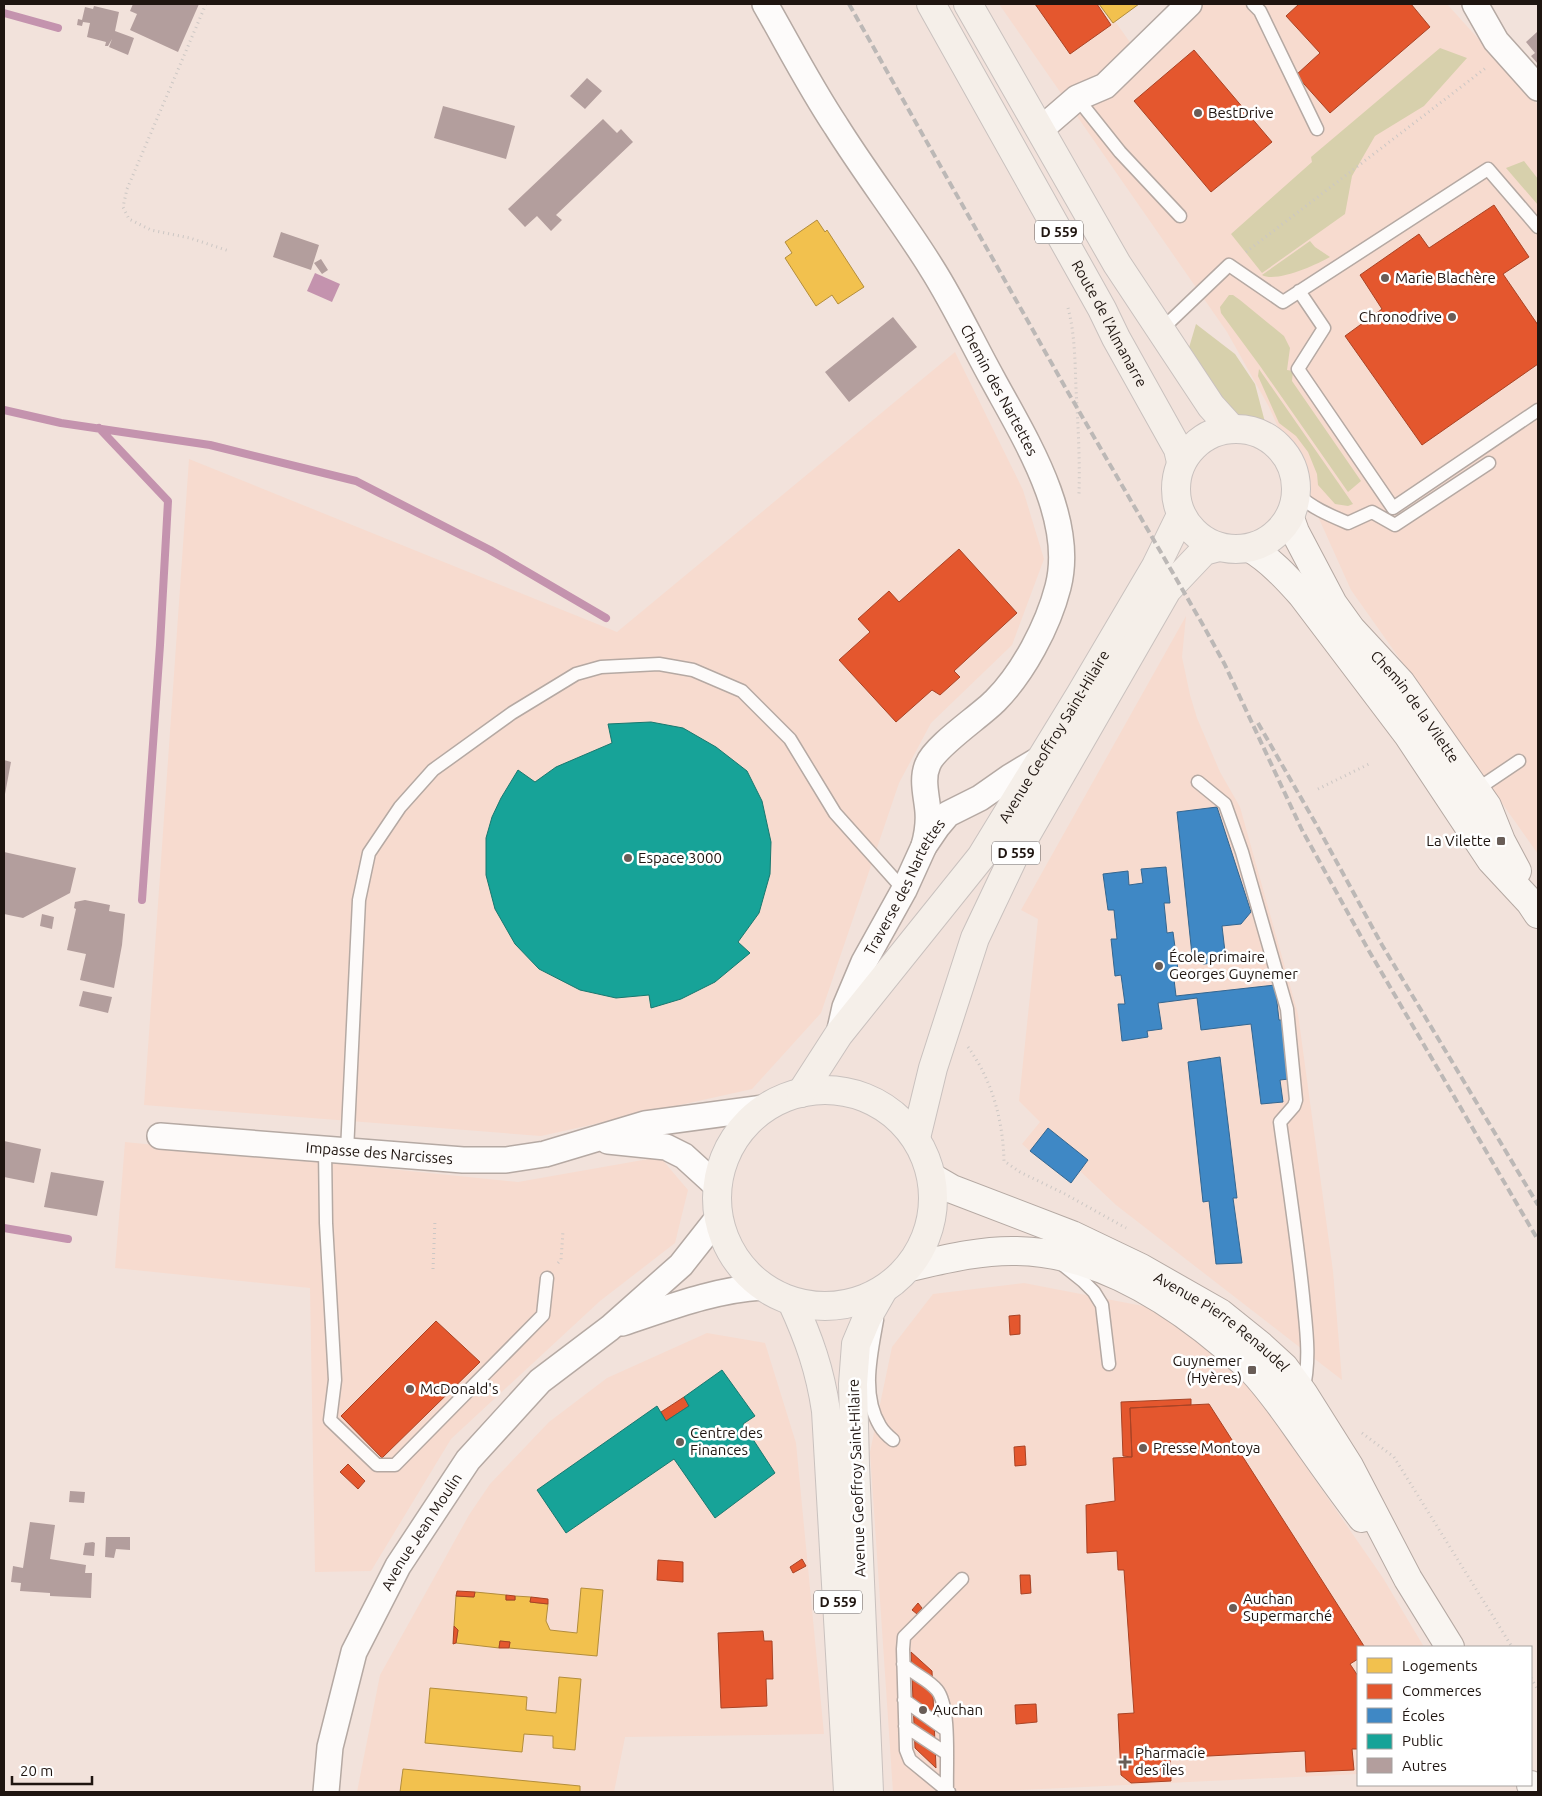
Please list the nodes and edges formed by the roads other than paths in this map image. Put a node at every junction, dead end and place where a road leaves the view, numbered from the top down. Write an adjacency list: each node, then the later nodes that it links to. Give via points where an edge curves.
1 (765, 4): 27 (street, Chemin des Nartettes, via 835,124 932,269 1015,422 1055,513 1061,565 1059,584 1045,624 1006,688 933,755 928,762)
2 (931, 4): 17 (main road, Route de l'Almanarre / D 559, via 1102,309)
3 (968, 4): 10 (main road, D 559)
4 (1189, 4): 8 (street, via 1105,86)
5 (1253, 4): 9 (lane, via 1260,11)
6 (1475, 4): 7 (street, via 1496,41)
7 (1538, 88)
8 (1077, 98): 10 (street); 11 (lane, via 1120,152)
9 (1317, 129)
10 (1040, 130): 14 (main road, D 559, via 1117,264)
11 (1180, 216)
12 (1538, 227): 13 (lane, via 1488,169)
13 (1299, 291): 14 (lane, via 1283,302 1229,264); 20 (lane, via 1324,328 1298,369)
14 (1161, 330): 16 (main road, D 559, via 1211,406)
15 (1538, 410): 20 (lane)
16 (1231, 428): 17 (main road, via 1202,439); 19 (main road, via 1265,435 1279,446 1290,460 1296,476)
17 (1182, 462): 21 (main road, via 1175,488)
18 (1489, 463): 22 (lane, via 1395,525)
19 (1294, 506): 22 (lane, via 1306,502 1348,523 1372,512); 24 (main road, via 1280,531 1266,542); 29 (street, Chemin de la Vilette, via 1295,532 1333,604 1351,629 1401,683)
20 (1393, 508): 22 (lane)
21 (1181, 515): 23 (main road, via 1203,540); 25 (main road, Avenue Geoffroy Saint-Hilaire / D 559, via 1156,566)
22 (1384, 519)
23 (1219, 547): 24 (main road, via 1234,550); 38 (main road, Avenue Geoffroy Saint-Hilaire / D 559, via 1204,551 1167,590 1014,856 975,938 933,1068)
24 (1250, 548): 29 (street, Chemin de la Vilette, via 1264,556 1302,594 1408,735)
25 (1040, 758): 30 (street, Traverse des Nartettes, via 980,798); 34 (main road, Avenue Geoffroy Saint-Hilaire / D 559, via 981,857)
26 (1520, 761): 29 (lane)
27 (925, 781): 30 (street, via 942,802); 31 (street, Chemin des Nartettes, via 928,822)
28 (1198, 782): 52 (lane, via 1225,804 1288,1009 1296,1100 1280,1122 1308,1354 1307,1375)
29 (1465, 798): 33 (street, Chemin de la Vilette, via 1492,860)
30 (961, 806): 31 (street, Traverse des Nartettes, via 948,814)
31 (924, 846): 32 (street, Traverse des Nartettes)
32 (904, 890): 34 (street, Traverse des Nartettes, via 864,962 845,1006); 40 (lane, via 835,813 790,739 742,691 693,670 659,664 601,667 576,674 512,712 434,770 400,807 369,853 359,900)
33 (1534, 908)
34 (840, 1034): 35 (main road, Avenue Geoffroy Saint-Hilaire / D 559)
35 (802, 1093): 36 (main road); 38 (main road, via 834,1090 866,1098 894,1114)
36 (764, 1108): 39 (street, Impasse des Narcisses, via 645,1124); 42 (main road, via 737,1136 725,1156)
37 (160, 1136): 40 (street, Impasse des Narcisses)
38 (916, 1138): 41 (main road)
39 (596, 1140): 40 (street, Impasse des Narcisses, via 545,1154 506,1160); 42 (street, Impasse des Narcisses, via 666,1148 684,1156)
40 (336, 1150): 46 (lane, via 326,1211 335,1380 330,1420 377,1466 395,1465 543,1315)
41 (933, 1178): 45 (main road, via 934,1210 926,1240); 52 (street, Avenue Pierre Renaudel, via 952,1189 1072,1235 1141,1268 1220,1313 1284,1367)
42 (717, 1186): 43 (main road)
43 (718, 1218): 47 (main road, via 727,1244 742,1268); 50 (street, Avenue Jean Moulin, via 681,1265)
44 (1044, 1253): 45 (street, Avenue Pierre Renaudel, via 994,1252); 51 (lane, via 1083,1281 1102,1304); 52 (street, Avenue Pierre Renaudel, via 1128,1279 1185,1315)
45 (910, 1267): 48 (main road)
46 (547, 1278)
47 (762, 1287): 49 (main road); 50 (street, Avenue Jean Moulin, via 699,1297)
48 (884, 1290): 49 (main road, via 847,1304 823,1307); 53 (lane, via 870,1363 871,1406 880,1427); 64 (main road, Avenue Geoffroy Saint-Hilaire / D 559, via 856,1344 853,1384)
49 (792, 1302): 63 (main road, Avenue Geoffroy Saint-Hilaire / D 559, via 819,1371 826,1411)
50 (610, 1328): 62 (street, Avenue Jean Moulin, via 540,1381 468,1460 398,1566 354,1652 330,1747)
51 (1109, 1364)
52 (1293, 1401): 55 (street, Avenue Pierre Renaudel, via 1349,1466 1408,1579)
53 (893, 1440)
54 (962, 1579): 56 (lane, via 904,1637)
55 (1449, 1646)
56 (903, 1664): 57 (lane); 59 (lane, via 936,1688 942,1697)
57 (904, 1700): 58 (lane); 59 (lane)
58 (905, 1726): 60 (lane); 61 (lane, via 906,1750 910,1760)
59 (946, 1730): 60 (lane)
60 (946, 1753): 61 (lane)
61 (948, 1791)
62 (326, 1792)
63 (848, 1792)
64 (869, 1792)

